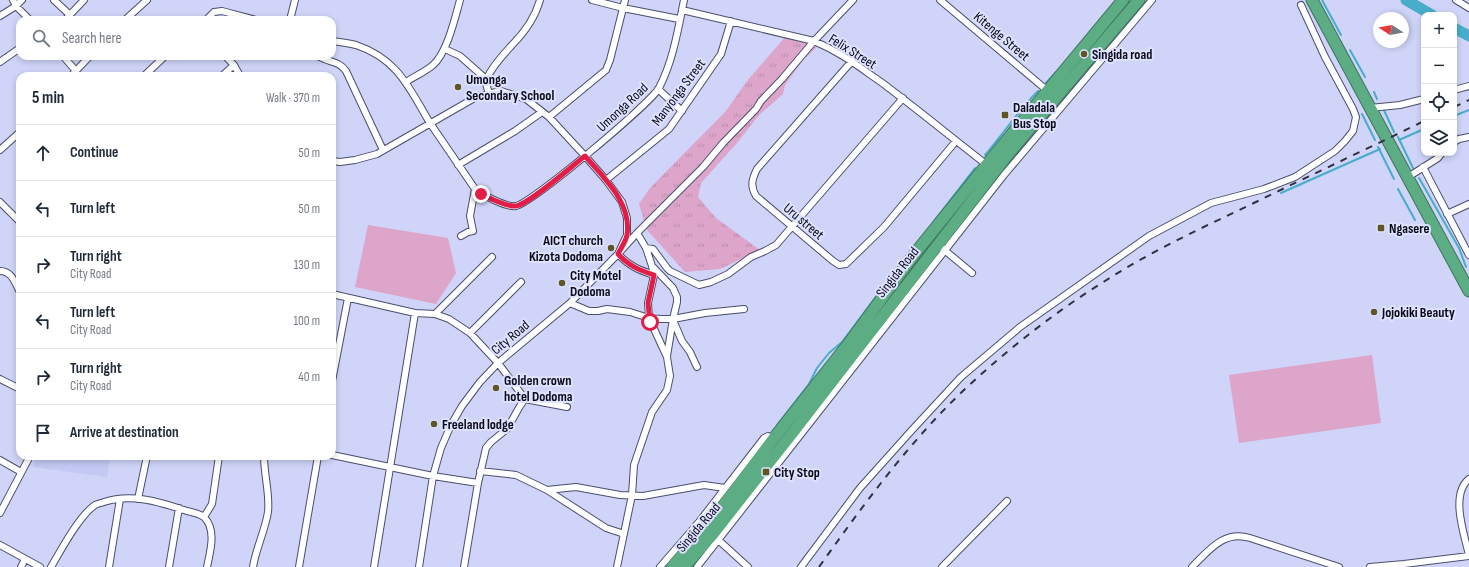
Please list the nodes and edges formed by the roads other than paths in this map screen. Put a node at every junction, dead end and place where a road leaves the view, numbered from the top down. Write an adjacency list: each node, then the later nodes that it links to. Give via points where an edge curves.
1 (22, 0): 18 (street)
2 (54, 0): 23 (street)
3 (84, 0): 23 (street)
4 (147, 0): 26 (street)
5 (295, 0): 29 (street)
6 (460, 0): 34 (street)
7 (540, 0): 48 (street, via 533,19 499,58)
8 (592, 0): 20 (street)
9 (625, 0): 20 (street)
10 (684, 0): 22 (street, Umonga Road)
11 (853, 0): 32 (street)
12 (940, 0): 54 (street, Kitenge Street)
13 (1123, 0): 54 (highway, Singida Road)
14 (1139, 0): 54 (highway, Singida Road)
15 (1152, 0): 84 (street)
16 (1312, 0): 57 (highway)
17 (1456, 0): 21 (street)
18 (15, 3): 24 (street); 25 (street)
19 (1301, 5): 159 (street, via 1356,117 1353,131 1345,141 1335,151 1295,177 1264,189 1211,203 1150,236 1020,327 961,377 912,430 860,488)
20 (623, 8): 30 (street); 60 (street, via 606,70)
21 (1469, 8)
22 (682, 10): 30 (street, Umonga Road); 31 (street, Felix Street)
23 (70, 15)
24 (0, 16)
25 (26, 16)
26 (129, 16)
27 (210, 16): 28 (street, via 214,12 222,11)
28 (241, 16)
29 (291, 16)
30 (679, 19): 51 (street, Umonga Road, via 672,55)
31 (730, 21): 32 (street, Felix Street); 58 (street, Manyonga Street, via 722,54)
32 (814, 41): 41 (street, Felix Street, via 832,48); 82 (street, via 695,176)
33 (336, 42): 49 (street, via 357,46 380,56 395,68)
34 (445, 49): 48 (street, via 460,56); 49 (street, via 432,65)
35 (16, 51): 42 (street)
36 (66, 60): 44 (street)
37 (86, 60): 44 (street)
38 (161, 60): 45 (street)
39 (229, 60): 43 (street)
40 (325, 60): 67 (street, via 342,65 346,71)
41 (852, 61): 55 (street, Felix Street); 81 (street, Uru street, via 757,169 752,179 756,196)
42 (0, 62)
43 (234, 65): 46 (street); 47 (street)
44 (76, 71)
45 (148, 72)
46 (226, 72)
47 (238, 72)
48 (486, 79): 53 (street)
49 (406, 82): 61 (street)
50 (1469, 86): 52 (street)
51 (658, 89): 58 (street); 68 (street, Umonga Road, via 647,102)
52 (1457, 89)
53 (489, 93): 59 (street, City Road, via 501,91 526,99); 61 (street, City Road, via 478,96)
54 (1051, 94): 72 (highway, Singida Road); 84 (highway, Singida Road)
55 (903, 98): 65 (street, Felix Street); 81 (street)
56 (1421, 100): 57 (street)
57 (1370, 108): 74 (highway)
58 (682, 111): 75 (street, Manyonga Street, via 669,129)
59 (542, 112): 60 (street, City Road); 71 (street)
60 (550, 117): 68 (street, City Road)
61 (430, 123): 67 (street, City Road); 71 (street)
62 (16, 136): 66 (street)
63 (1469, 137): 64 (street)
64 (1457, 140)
65 (956, 141): 72 (street, Felix Street); 81 (street, Uru street, via 884,227 846,264 839,265 833,262)
66 (0, 150)
67 (383, 150): 70 (street, City Road, via 355,160)
68 (585, 156): 75 (street, City Road); 76 (street, via 532,198 516,206 481,194)
69 (1440, 156): 73 (street)
70 (336, 162)
71 (458, 164): 76 (street)
72 (987, 164): 113 (highway, Singida Road, via 916,252 846,347)
73 (1423, 167): 74 (street); 79 (street)
74 (1408, 177): 95 (highway)
75 (606, 180): 86 (street, City Road, via 622,202 627,218 627,235)
76 (475, 189): 83 (street, via 470,216 473,231)
77 (0, 202): 80 (street)
78 (1469, 204): 79 (street)
79 (1447, 214): 87 (street)
80 (16, 218)
81 (792, 227): 85 (street, via 776,245 728,274 699,285 670,271 653,249)
82 (636, 233): 85 (street); 86 (street)
83 (461, 236)
84 (941, 247): 91 (street); 137 (highway, Singida Road, via 794,431)
85 (646, 248): 89 (street)
86 (618, 254): 92 (street, via 636,269); 98 (street, City Road)
87 (1469, 255)
88 (492, 257): 101 (street)
89 (652, 266): 92 (street); 103 (street, via 676,294)
90 (0, 271): 94 (street, via 8,272)
91 (972, 273)
92 (654, 275): 102 (street, via 648,303)
93 (521, 282): 104 (street)
94 (16, 284)
95 (1469, 291)
96 (336, 295): 97 (street)
97 (348, 298): 100 (street); 106 (street)
98 (570, 303): 102 (street, via 589,311 607,309); 107 (street, City Road)
99 (744, 309): 103 (street)
100 (415, 313): 101 (street); 121 (street)
101 (435, 314): 104 (street, via 449,319)
102 (649, 318): 103 (street); 105 (street)
103 (673, 319): 105 (street); 108 (street)
104 (470, 333): 107 (street)
105 (667, 356): 129 (street, via 670,376 667,390 652,412 639,449 634,465)
106 (336, 360)
107 (498, 363): 111 (street); 124 (street, City Road, via 480,382 451,425)
108 (697, 367)
109 (0, 379): 110 (street)
110 (16, 387)
111 (526, 399): 112 (street); 123 (street, via 507,429 488,444)
112 (567, 407)
113 (774, 438): 127 (street, via 764,438); 155 (highway, Singida Road, via 708,526)
114 (336, 457): 121 (street)
115 (0, 460): 122 (street)
116 (28, 460): 122 (street)
117 (146, 460): 131 (street)
118 (218, 460): 135 (street, via 212,504)
119 (264, 460): 148 (street, via 268,511)
120 (317, 460): 149 (street)
121 (390, 467): 124 (street); 150 (street)
122 (21, 472): 134 (street)
123 (480, 472): 126 (street); 128 (street, via 516,475)
124 (433, 476): 126 (street); 151 (street, City Road)
125 (1469, 479): 139 (street, via 1460,490 1459,500)
126 (478, 483): 152 (street)
127 (725, 488): 129 (street, via 704,485 643,496); 154 (street)
128 (547, 490): 129 (street, via 576,487); 136 (street, via 606,528)
129 (632, 495): 136 (street)
130 (120, 499): 131 (street); 144 (street, via 95,505 79,521); 145 (street)
131 (138, 499): 133 (street)
132 (1007, 501): 160 (street)
133 (179, 508): 135 (street); 146 (street)
134 (0, 513)
135 (204, 516): 147 (street, via 212,538)
136 (624, 534): 153 (street)
137 (715, 537): 156 (highway, Singida Road); 157 (street); 158 (street)
138 (0, 545): 140 (street)
139 (1469, 555): 141 (street)
140 (25, 559): 142 (street); 143 (street)
141 (1387, 566): 163 (street)
142 (21, 567)
143 (40, 567)
144 (51, 567)
145 (109, 567)
146 (169, 567)
147 (207, 567)
148 (253, 567)
149 (300, 567)
150 (374, 567)
151 (419, 567)
152 (464, 567)
153 (617, 567)
154 (660, 567)
155 (672, 567)
156 (684, 567)
157 (697, 567)
158 (748, 567)
159 (801, 567)
160 (942, 567)
161 (1192, 567): 162 (street, via 1218,542 1235,535)
162 (1336, 567)
163 (1370, 567)

